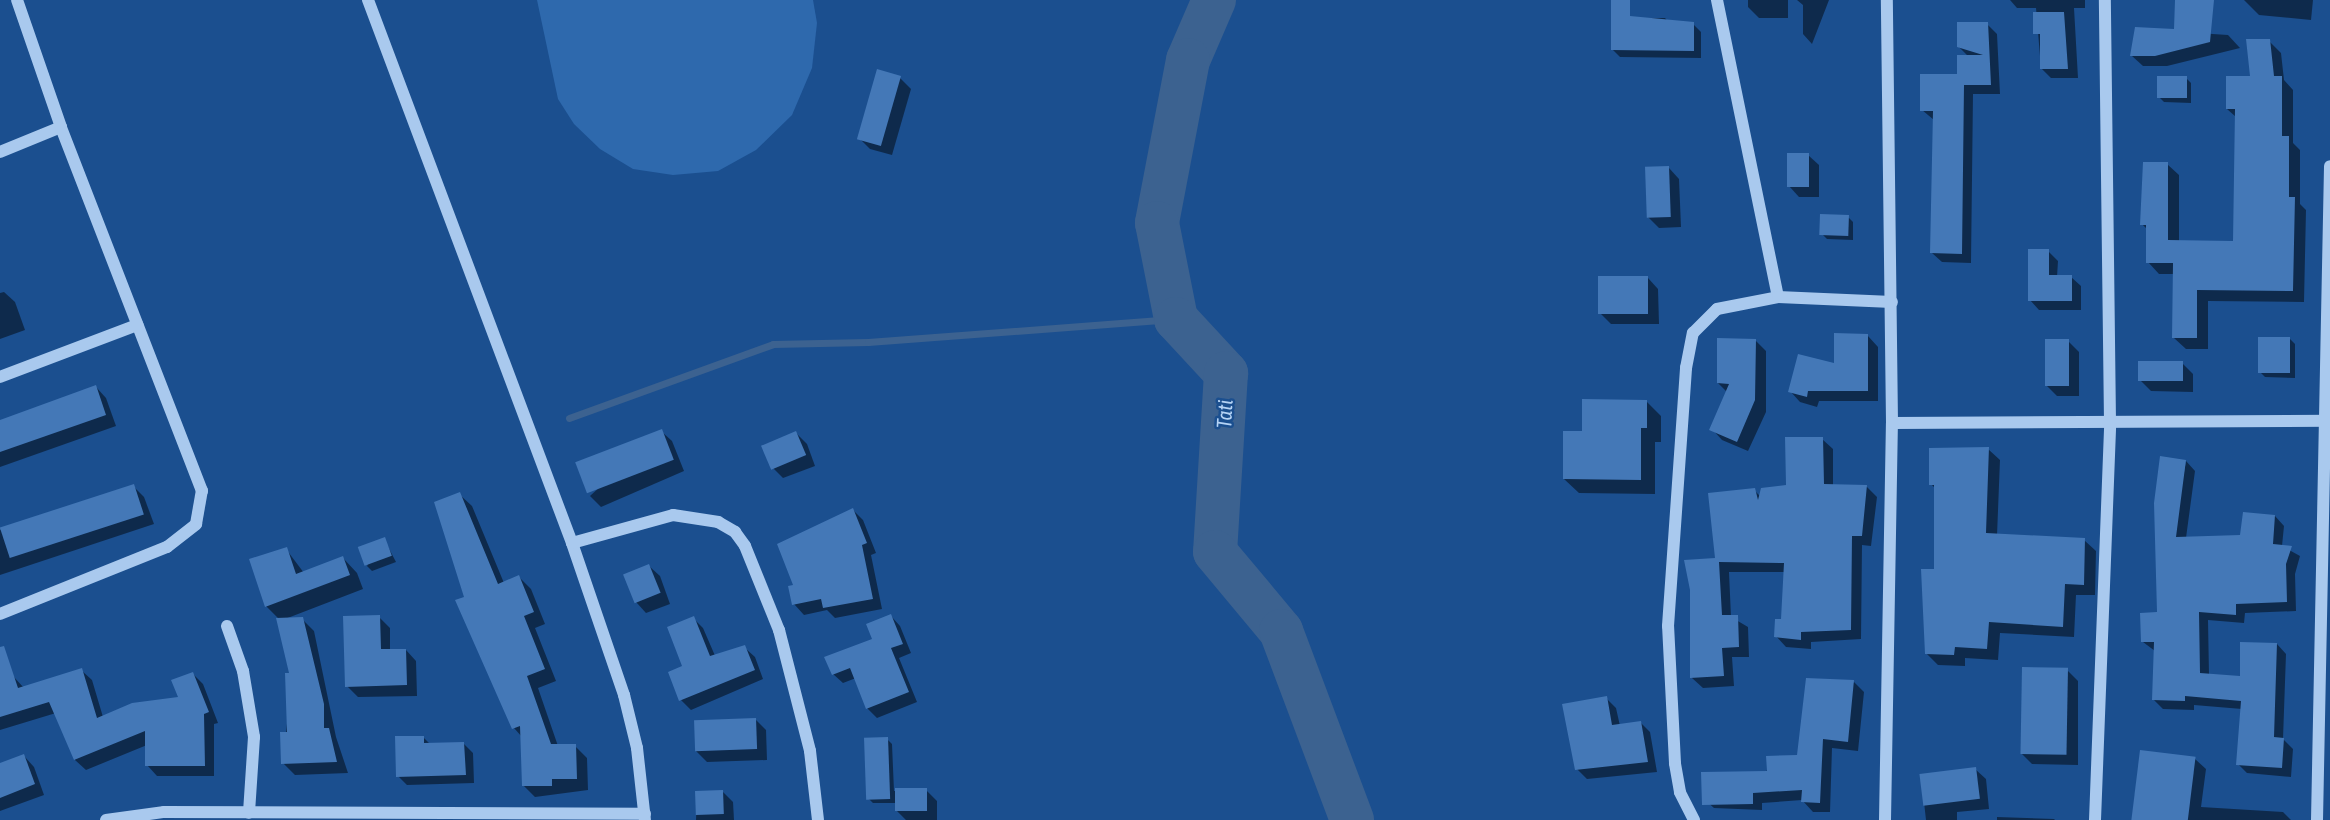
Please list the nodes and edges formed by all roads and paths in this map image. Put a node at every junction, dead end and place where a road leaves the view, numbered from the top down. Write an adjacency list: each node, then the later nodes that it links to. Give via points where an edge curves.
1 (17, 0): 6 (street)
2 (368, 0): 16 (street)
3 (1717, 0): 9 (street)
4 (1887, 0): 10 (street)
5 (2105, 0): 14 (street)
6 (61, 127): 7 (street); 11 (street)
7 (0, 152)
8 (2330, 166): 13 (street)
9 (1778, 297): 10 (street); 23 (street, via 1717,309 1693,333 1688,349 1668,626 1675,763 1680,792)
10 (1892, 302): 15 (street)
11 (137, 325): 12 (street); 17 (street, via 202,491 196,524 167,547)
12 (0, 377)
13 (2328, 421): 14 (street); 26 (street)
14 (2110, 422): 15 (street); 25 (street)
15 (1892, 423): 24 (street)
16 (572, 543): 20 (street, via 624,695 637,747); 22 (street, via 673,515 718,522 734,532 779,630 810,751)
17 (0, 614)
18 (227, 626): 19 (street, via 243,671 254,737)
19 (249, 813): 20 (street); 21 (street, via 164,812)
20 (645, 817)
21 (106, 820)
22 (818, 820)
23 (1694, 820)
24 (1885, 820)
25 (2095, 820)
26 (2317, 820)

